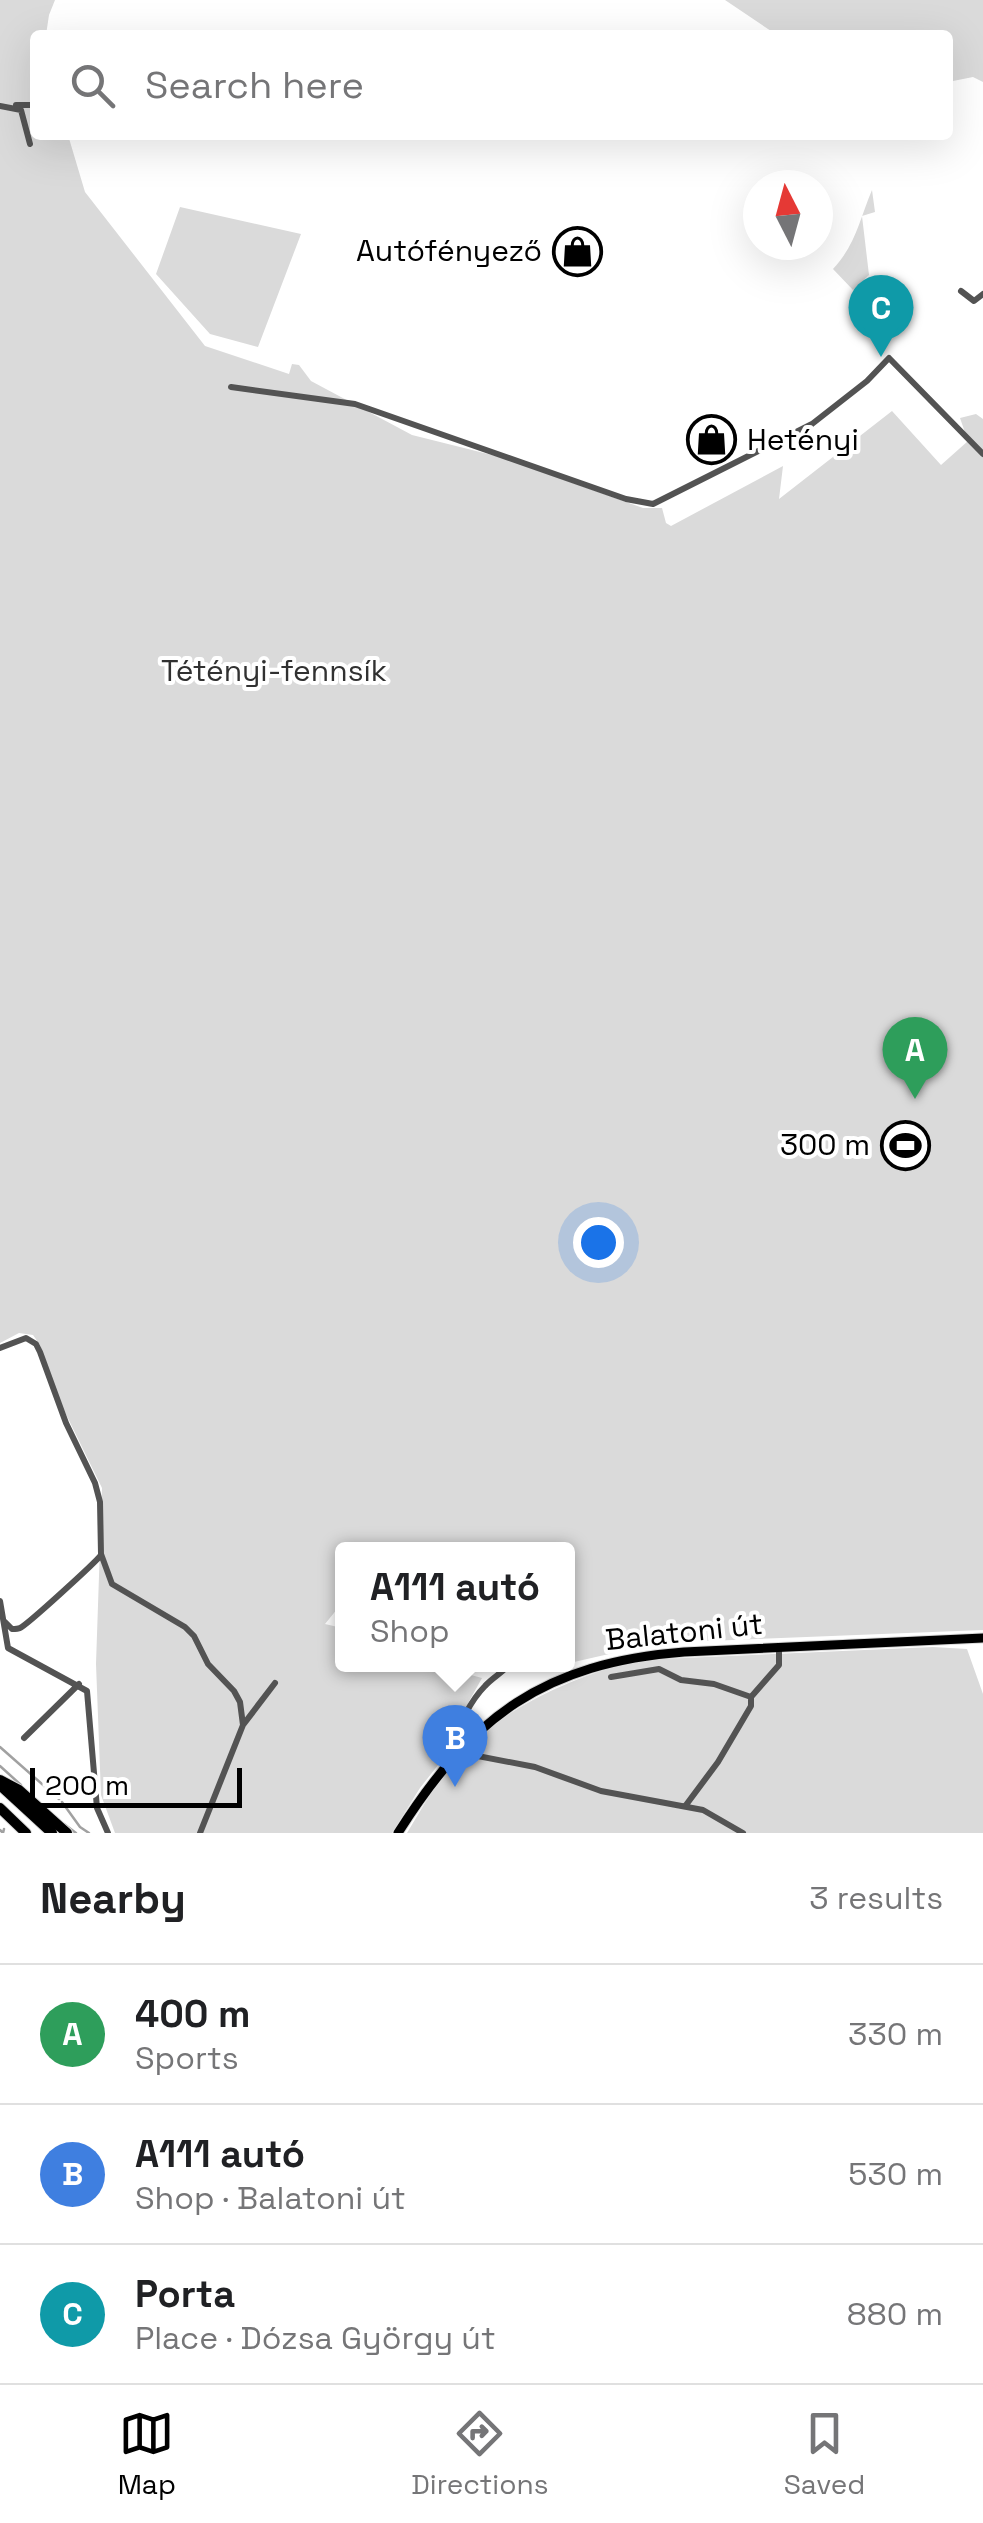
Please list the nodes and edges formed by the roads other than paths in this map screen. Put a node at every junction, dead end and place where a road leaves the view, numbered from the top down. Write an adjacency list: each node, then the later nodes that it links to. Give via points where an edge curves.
1 (30, 105): 3 (street)
2 (0, 106): 3 (street)
3 (15, 106): 4 (street)
4 (30, 144)
5 (960, 291): 6 (street, via 974,301)
6 (983, 294)
7 (231, 387): 8 (street, via 355,404 652,504 812,424 890,358)
8 (983, 454)
9 (0, 1348): 10 (street, via 26,1338 36,1344 95,1483)
10 (101, 1554): 13 (street); 22 (street, via 112,1584 194,1636 240,1702)
11 (0, 1601): 12 (street)
12 (2, 1618): 13 (street, via 12,1629); 15 (street)
13 (21, 1628): 15 (street)
14 (983, 1638): 16 (main road, Balatoni út)
15 (5, 1642): 20 (street)
16 (778, 1647): 21 (street, via 778,1665); 24 (main road, Balatoni út, via 654,1654 589,1667 522,1699)
17 (503, 1672): 24 (street, via 485,1684 466,1716 452,1744)
18 (611, 1676): 21 (street, via 659,1669)
19 (275, 1683): 22 (street)
20 (79, 1684): 23 (street); 32 (street, via 88,1694 99,1818)
21 (751, 1696): 26 (street, via 718,1762)
22 (243, 1726): 33 (street)
23 (24, 1738)
24 (457, 1752): 26 (street, via 535,1767 601,1791); 34 (main road, Balatoni út)
25 (0, 1782): 30 (highway); 31 (highway, via 19,1790)
26 (686, 1805): 35 (street)
27 (0, 1810): 28 (highway); 29 (highway)
28 (18, 1833)
29 (26, 1833)
30 (52, 1833)
31 (67, 1833)
32 (108, 1833)
33 (200, 1833)
34 (398, 1833)
35 (743, 1833)

